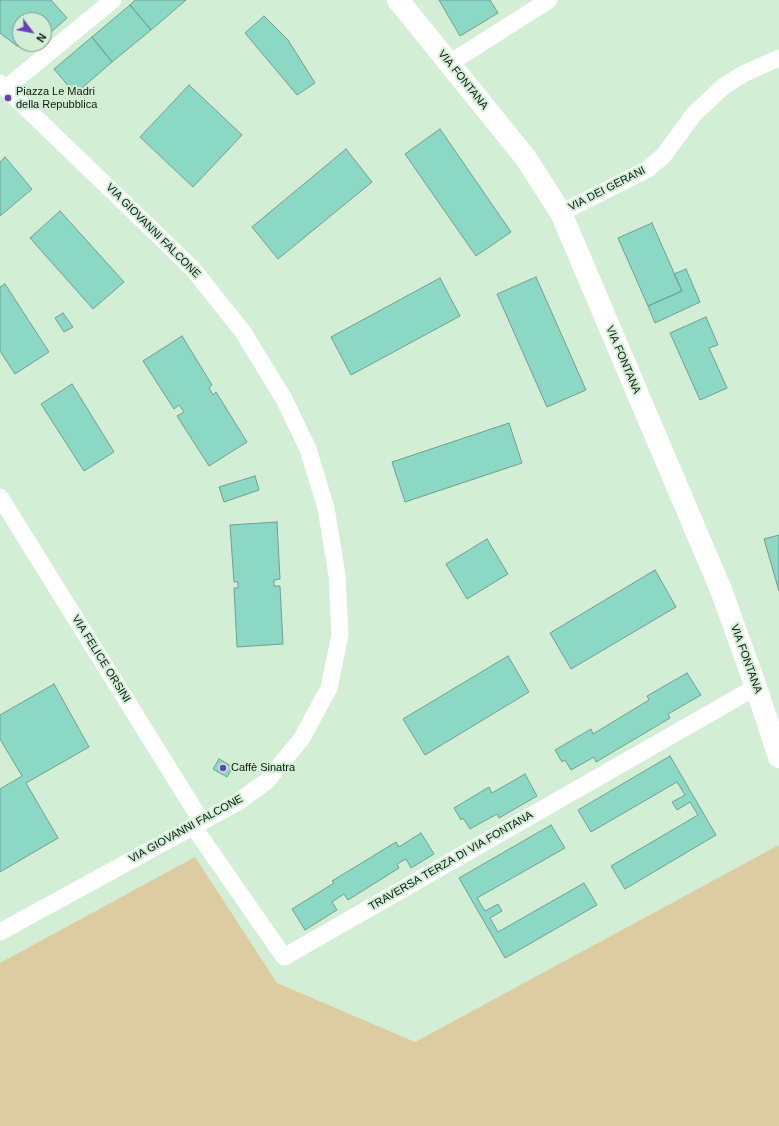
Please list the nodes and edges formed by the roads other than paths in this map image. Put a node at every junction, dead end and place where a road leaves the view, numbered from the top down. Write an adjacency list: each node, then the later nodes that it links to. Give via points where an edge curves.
1 (113, 0): 6 (street)
2 (398, 0): 5 (street, VIA FONTANA)
3 (549, 0): 5 (street)
4 (779, 58): 7 (street, VIA DEI GERANI, via 745,73 724,86 694,114 664,155 648,169)
5 (450, 63): 7 (street, VIA FONTANA, via 524,157)
6 (3, 85): 11 (street, VIA GIOVANNI FALCONE, via 192,268 243,332 284,399 308,449 326,508 337,575 340,635 329,688 302,738 267,781 238,802)
7 (560, 213): 9 (street, VIA FONTANA, via 721,590)
8 (0, 497): 11 (street, VIA FELICE ORSINI)
9 (756, 687): 10 (street, VIA FONTANA); 11 (street, TRAVERSA TERZA DI VIA FONTANA, via 284,957)
10 (779, 757)
11 (198, 824): 12 (street, VIA GIOVANNI FALCONE)
12 (0, 932)

